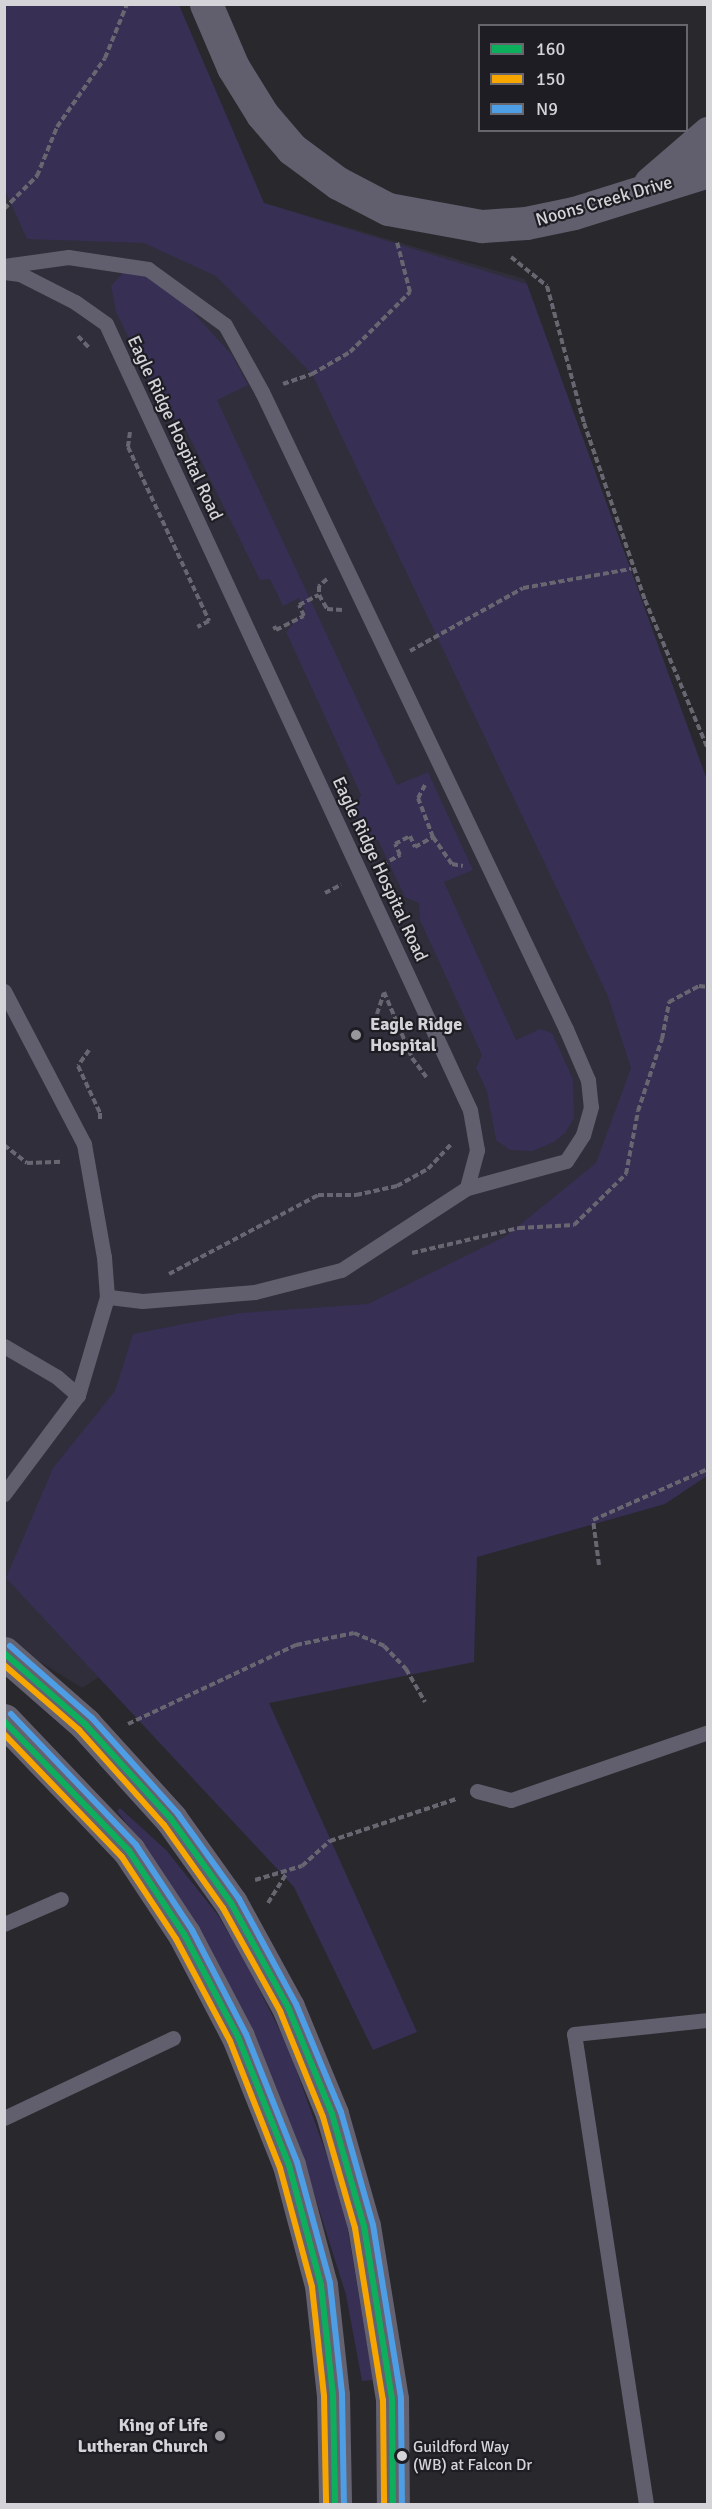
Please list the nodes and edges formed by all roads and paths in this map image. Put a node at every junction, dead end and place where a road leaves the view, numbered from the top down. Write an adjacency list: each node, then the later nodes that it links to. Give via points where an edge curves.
1 (127, 4): 6 (path, via 105,58 57,127 37,176)
2 (206, 4): 7 (street, Noons Creek Drive, via 232,67 262,114 292,149 338,183 388,209)
3 (708, 133): 5 (street)
4 (708, 171): 5 (street, Noons Creek Drive)
5 (640, 192): 7 (street, Noons Creek Drive, via 555,217)
6 (4, 209)
7 (482, 226): 20 (path, via 509,256 547,286 584,423 645,600)
8 (396, 238): 13 (path, via 410,292 350,352 312,374)
9 (4, 266): 13 (lane, via 68,257 148,269 225,325)
10 (4, 272): 33 (lane, Eagle Ridge Hospital Road, via 20,274 75,302 105,324 470,1110 477,1150)
11 (72, 329): 12 (path)
12 (91, 350)
13 (262, 392): 19 (lane)
14 (131, 428): 18 (path, via 128,447 209,621)
15 (631, 568): 19 (path, via 523,588)
16 (319, 596): 17 (path, via 299,605 304,616 276,630)
17 (272, 621)
18 (197, 627)
19 (391, 662): 33 (lane, via 588,1080 591,1107 583,1135 566,1161)
20 (708, 749)
21 (418, 798): 22 (path)
22 (434, 837): 23 (path, via 415,846 410,836 395,844 400,855); 24 (path)
23 (384, 864)
24 (452, 864)
25 (4, 991): 35 (lane, via 84,1144)
26 (377, 1014): 28 (path, via 384,992 412,1058 429,1080)
27 (89, 1050): 29 (path, via 78,1066 100,1113)
28 (435, 1081)
29 (99, 1131)
30 (454, 1141): 34 (path, via 428,1169 397,1186 356,1195 318,1195)
31 (4, 1145): 32 (path, via 27,1163)
32 (70, 1162)
33 (467, 1188): 35 (lane, via 341,1270 255,1292 142,1301)
34 (158, 1280)
35 (107, 1297): 37 (lane)
36 (4, 1346): 37 (lane, via 57,1377)
37 (78, 1395): 39 (lane)
38 (708, 1469): 40 (path, via 593,1520)
39 (4, 1494)
40 (599, 1565)
41 (4, 1653): 56 (main road, via 85,1724 171,1819 231,1903 288,2007 332,2114 364,2226 390,2379 395,2454)
42 (425, 1702): 44 (path, via 406,1669 384,1646 354,1633 296,1646)
43 (4, 1720): 55 (main road, via 129,1851 184,1934 238,2037 289,2165 321,2285 333,2395)
44 (122, 1727)
45 (708, 1732): 46 (lane, via 511,1800)
46 (477, 1791): 47 (path, via 330,1841 302,1866)
47 (286, 1873): 48 (path); 50 (path)
48 (249, 1882)
49 (61, 1899): 51 (lane)
50 (265, 1907)
51 (4, 1924)
52 (708, 2020): 57 (lane, via 574,2034)
53 (173, 2038): 54 (lane)
54 (4, 2118)
55 (335, 2505)
56 (393, 2505)
57 (646, 2505)

